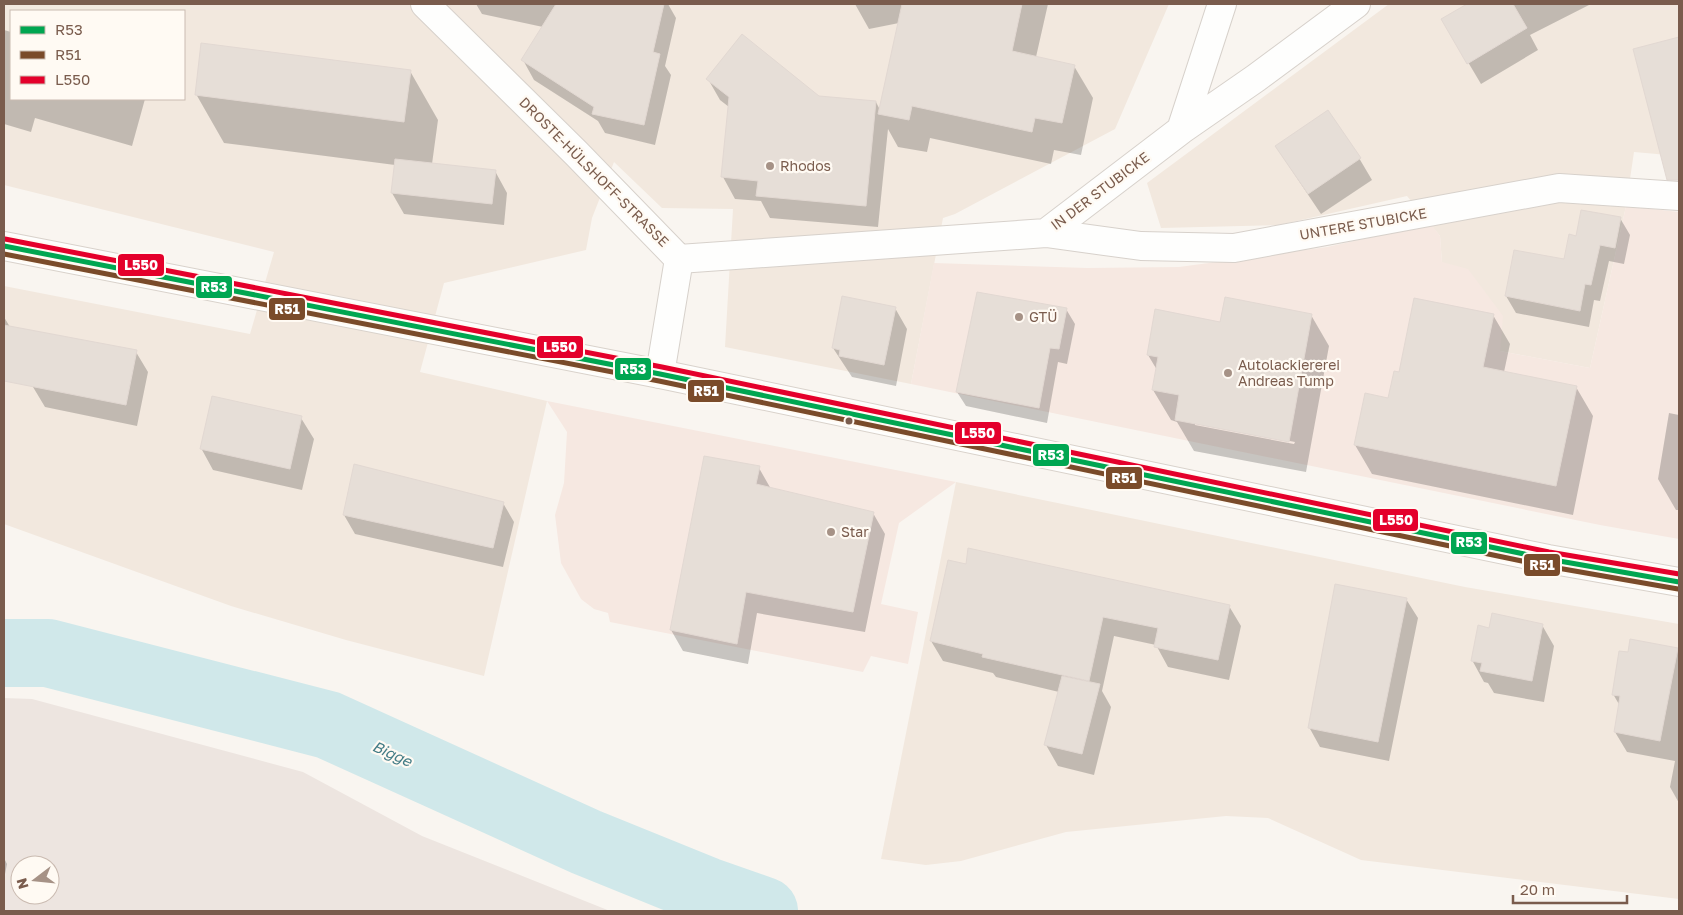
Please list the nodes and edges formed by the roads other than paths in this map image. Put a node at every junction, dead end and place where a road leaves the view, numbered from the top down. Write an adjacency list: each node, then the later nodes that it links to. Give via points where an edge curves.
1 (425, 4): 8 (street, DROSTE-HÜLSHOFF-STRASSE, via 576,152)
2 (1222, 4): 4 (street)
3 (1356, 4): 4 (street, IN DER STUBICKE)
4 (1181, 130): 6 (street, IN DER STUBICKE)
5 (1679, 196): 6 (street, UNTERE STUBICKE, via 1559,188 1234,248 1140,246)
6 (1046, 233): 8 (street, IN DER STUBICKE)
7 (4, 246): 9 (street)
8 (678, 259): 9 (street, DROSTE-HÜLSHOFF-STRASSE)
9 (660, 374): 10 (street, via 1548,559)
10 (1679, 582)

